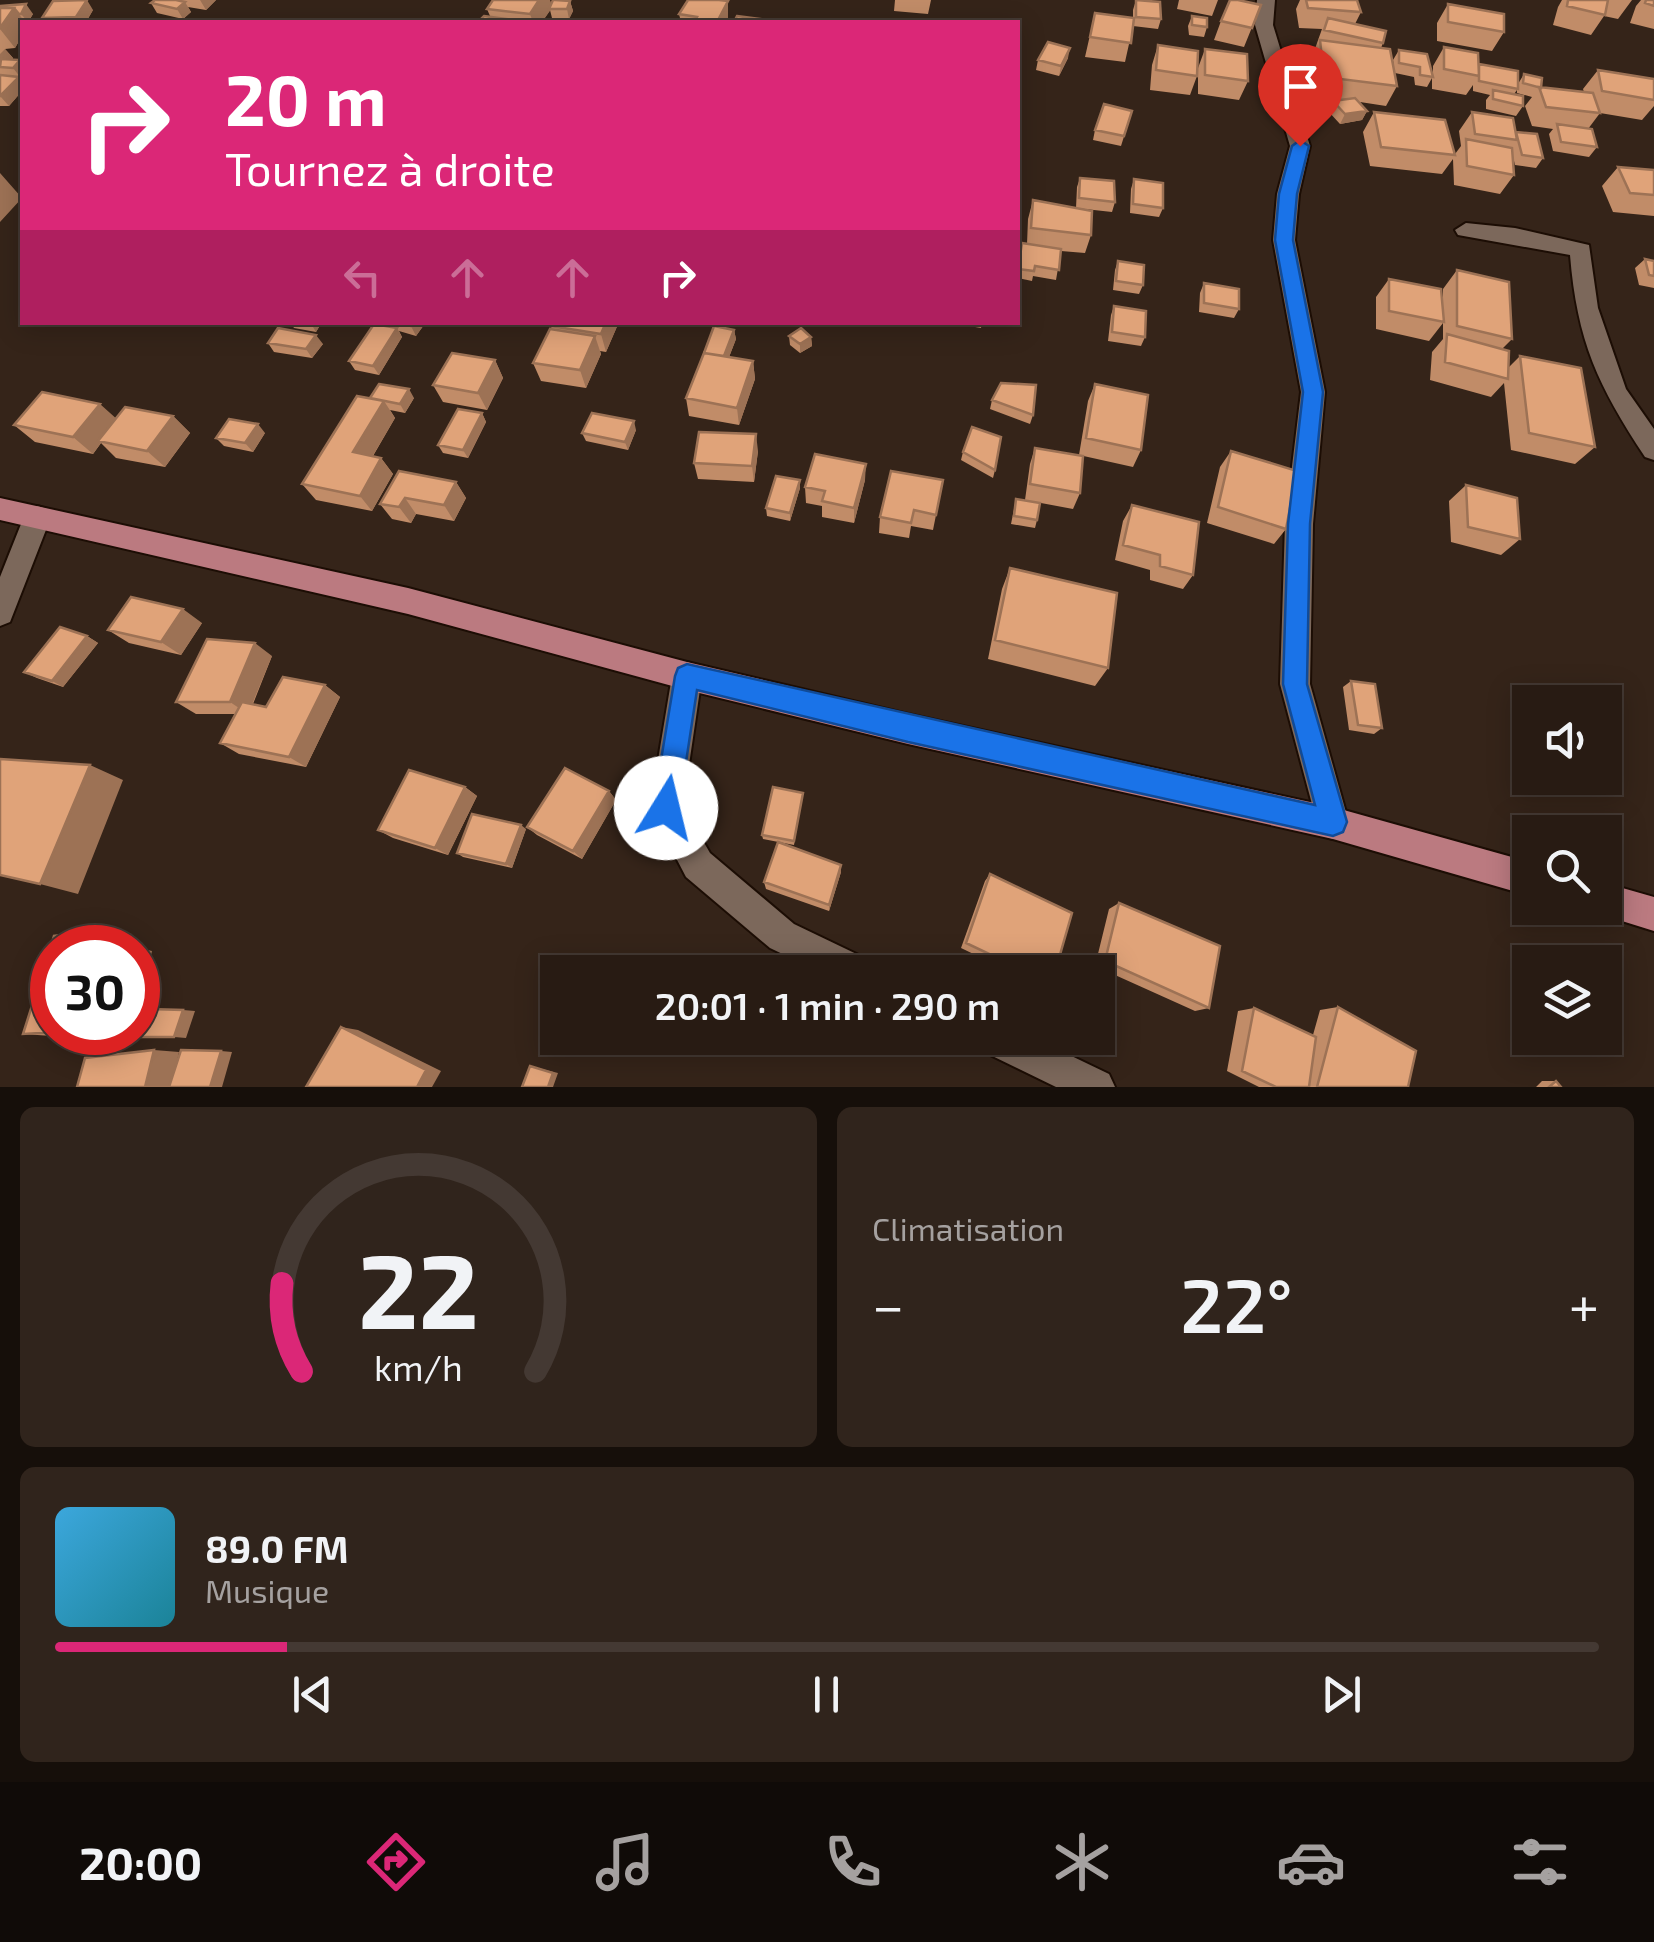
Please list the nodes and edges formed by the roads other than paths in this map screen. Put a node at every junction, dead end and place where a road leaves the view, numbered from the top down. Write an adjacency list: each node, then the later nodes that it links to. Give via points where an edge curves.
1 (1266, 0): 8 (street, via 1264,26 1300,146 1284,240 1313,392 1299,524 1295,684)
2 (1466, 230): 3 (street, via 1580,250 1586,308 1614,392)
3 (1654, 450)
4 (0, 510): 5 (highway)
5 (36, 516): 6 (street); 7 (highway, via 408,601)
6 (0, 613)
7 (687, 676): 8 (highway); 12 (street, via 666,808 698,864 782,936)
8 (1333, 822): 9 (highway)
9 (1512, 874)
10 (1622, 905): 11 (highway)
11 (1654, 914)
12 (822, 955)
13 (1029, 1055): 14 (street)
14 (1096, 1087)

